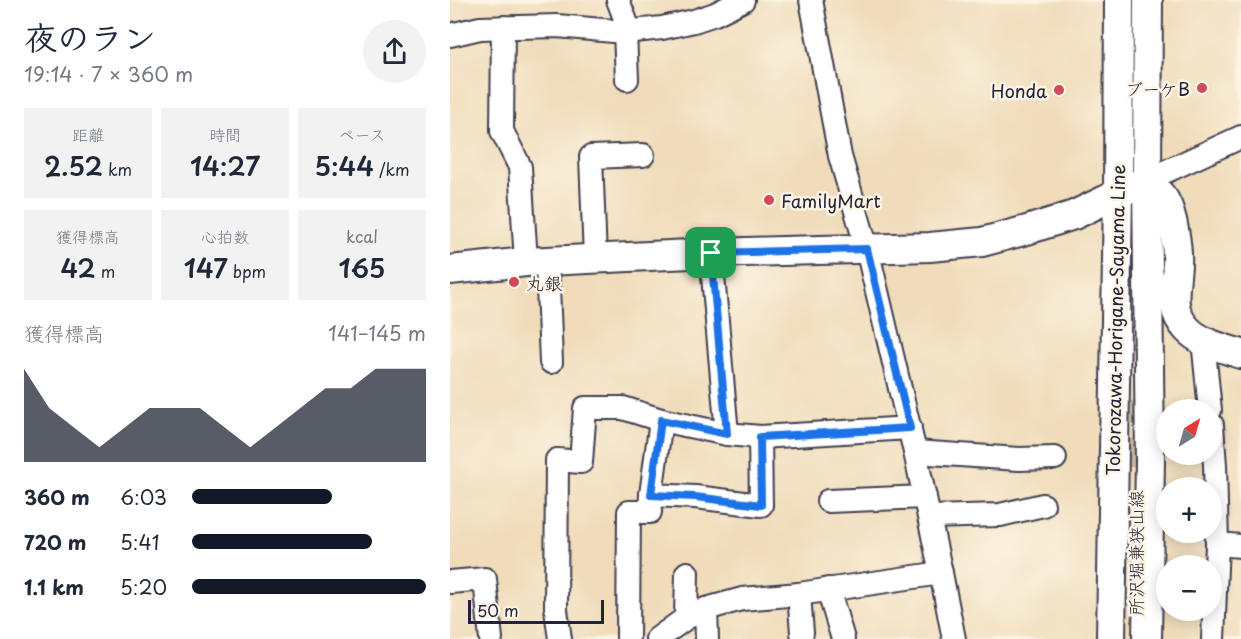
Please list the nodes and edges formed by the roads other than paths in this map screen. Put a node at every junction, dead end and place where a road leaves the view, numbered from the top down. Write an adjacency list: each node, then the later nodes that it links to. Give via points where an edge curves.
1 (618, 0): 7 (street)
2 (743, 0): 7 (street, via 694,21)
3 (811, 0): 14 (street, via 840,156)
4 (1119, 0): 13 (main road, Tokorozawa-Horigane-Sayama Line)
5 (1148, 0): 12 (main road, Tokorozawa-Horigane-Sayama Line)
6 (503, 27): 7 (street, via 557,26); 8 (street); 17 (street, via 502,130 520,167)
7 (628, 32): 9 (street)
8 (450, 35)
9 (627, 79)
10 (1241, 137): 12 (street)
11 (643, 156): 16 (street, via 591,157)
12 (1147, 180): 13 (main road); 19 (main road, via 1165,201 1174,228 1176,313 1188,330); 20 (main road, Tokorozawa-Horigane-Sayama Line)
13 (1118, 194): 14 (main road, via 1074,214 982,242); 50 (main road, Tokorozawa-Horigane-Sayama Line)
14 (867, 249): 15 (main road); 25 (street)
15 (711, 253): 16 (main road); 26 (street)
16 (595, 258): 17 (main road)
17 (537, 261): 18 (main road); 22 (street)
18 (450, 270)
19 (1200, 338): 20 (main road, via 1164,337); 21 (main road); 23 (street)
20 (1149, 350): 53 (main road, Tokorozawa-Horigane-Sayama Line)
21 (1241, 354)
22 (551, 362)
23 (1208, 399)
24 (661, 420): 26 (street); 30 (street); 44 (street, via 623,408 585,408 581,462 557,460 556,610)
25 (910, 428): 27 (street); 28 (street)
26 (727, 434): 27 (street)
27 (760, 437): 30 (street, via 761,505)
28 (915, 452): 29 (street); 33 (street)
29 (1055, 458)
30 (651, 495): 45 (street, via 650,512 630,512)
31 (828, 501): 33 (street)
32 (1043, 505): 33 (street, via 1000,515)
33 (928, 507): 37 (street)
34 (1217, 543): 35 (street); 54 (street)
35 (1241, 546)
36 (687, 573): 41 (street)
37 (941, 573): 39 (street); 49 (street)
38 (450, 582): 43 (street, via 485,579)
39 (828, 590): 40 (street); 48 (street)
40 (799, 594): 41 (street, via 742,599); 42 (street)
41 (696, 614): 46 (street); 47 (street)
42 (802, 633)
43 (491, 639)
44 (560, 639)
45 (628, 639)
46 (657, 639)
47 (707, 639)
48 (843, 639)
49 (954, 639)
50 (1111, 639)
51 (1126, 639): 52 (main road, 所沢堀兼狭山線, via 1131,466)
52 (1134, 639)
53 (1148, 639)
54 (1213, 639)

